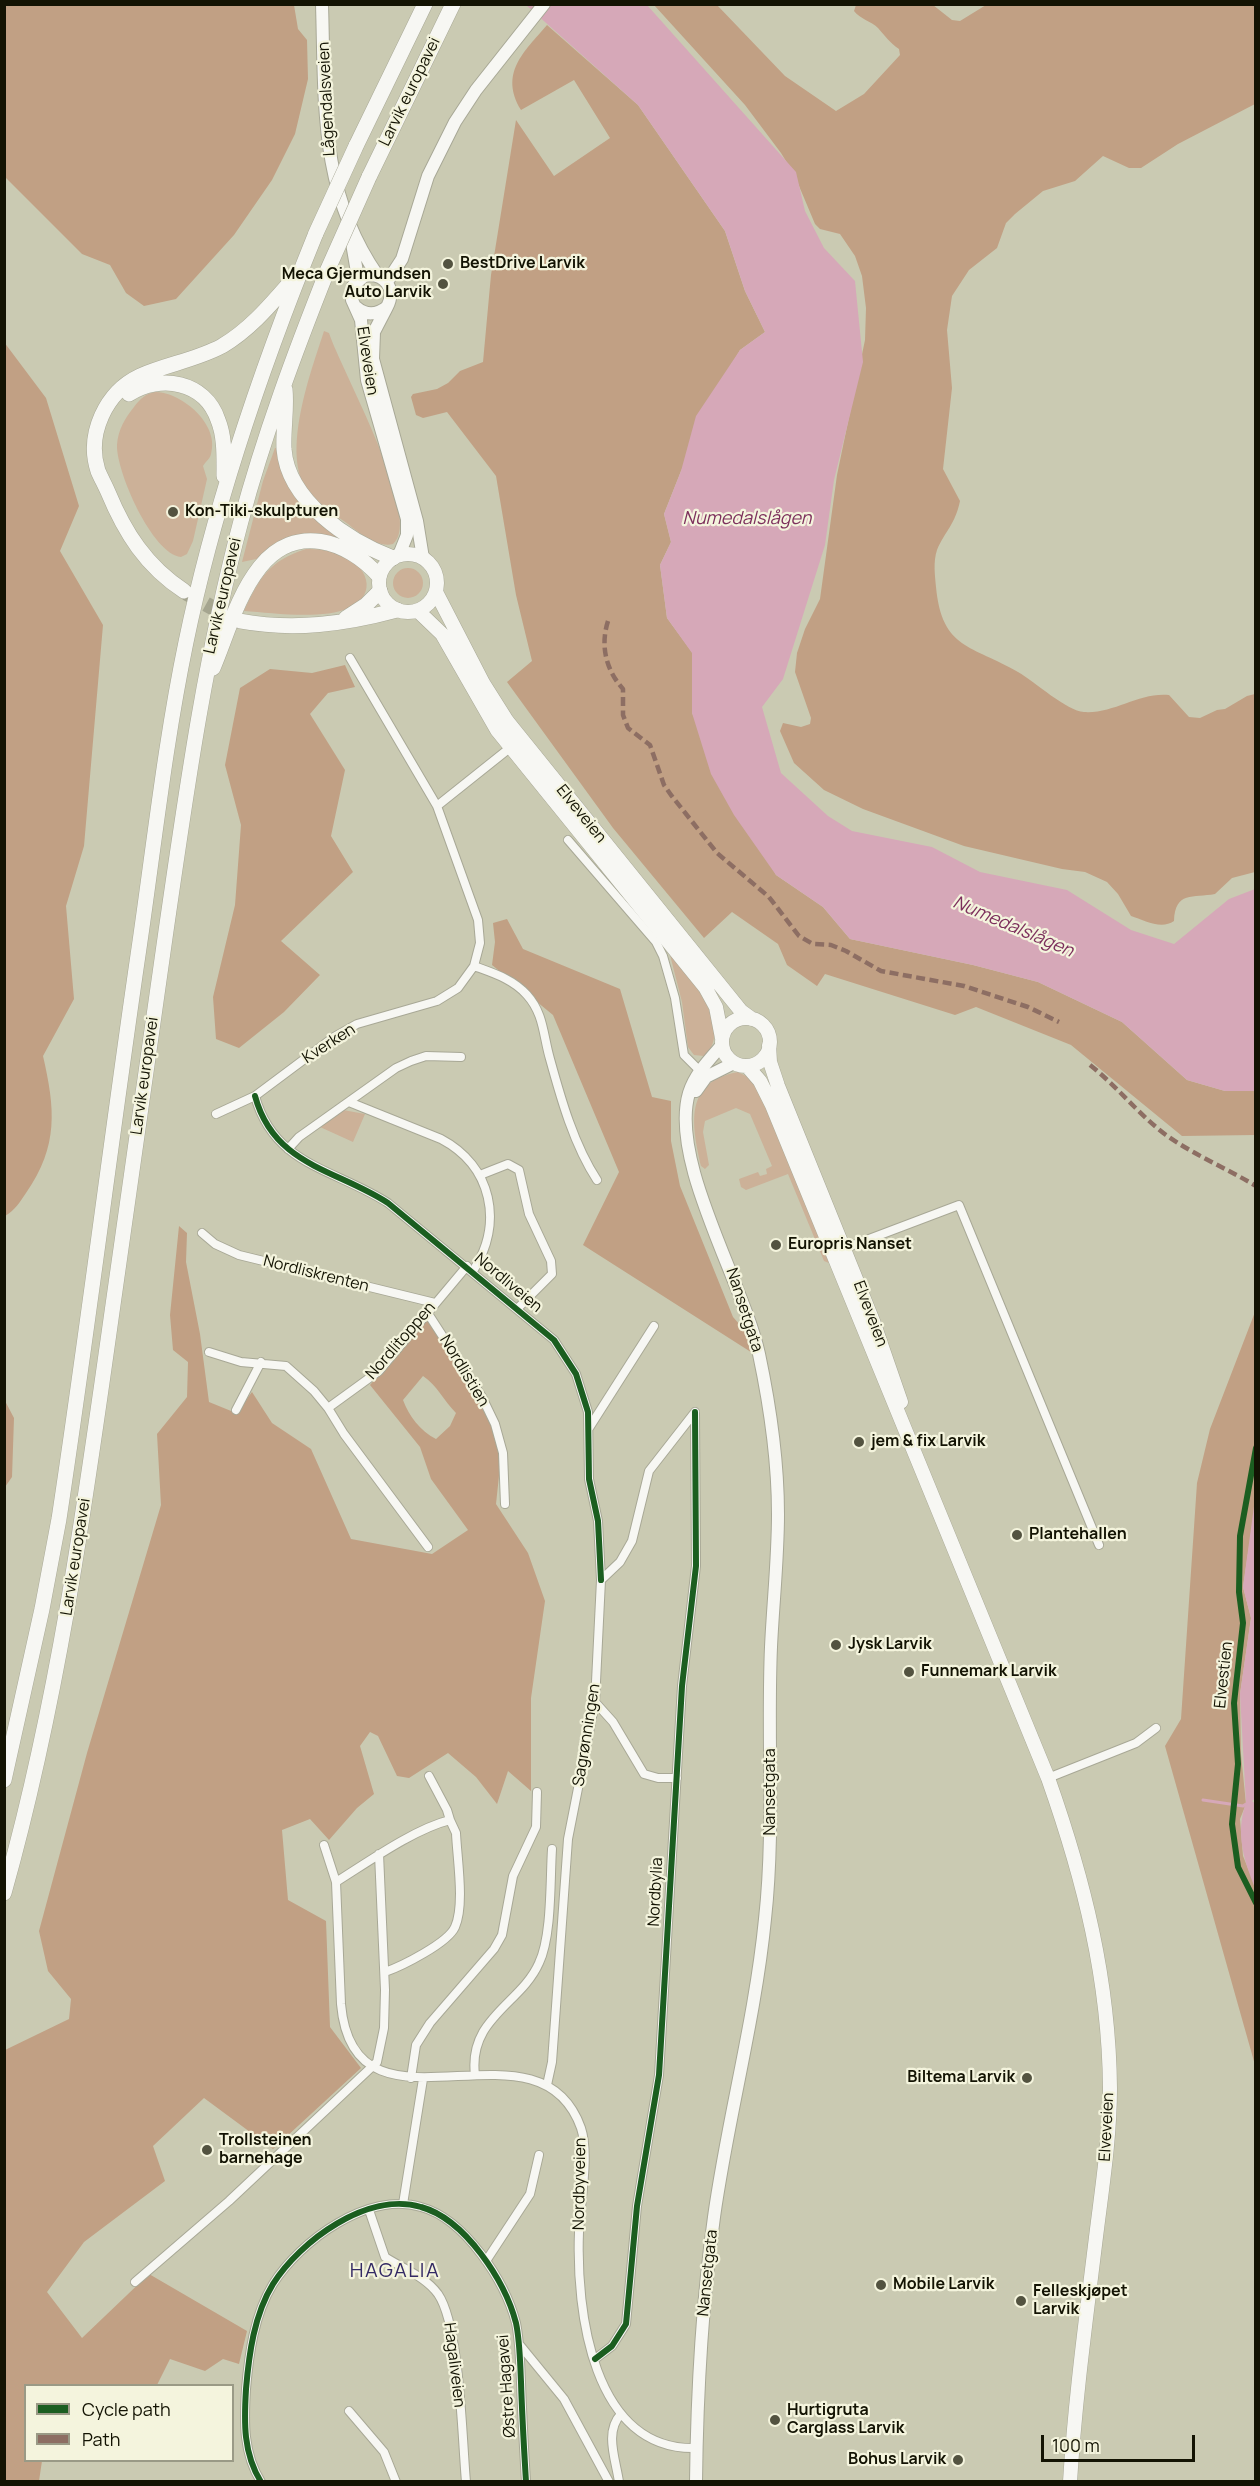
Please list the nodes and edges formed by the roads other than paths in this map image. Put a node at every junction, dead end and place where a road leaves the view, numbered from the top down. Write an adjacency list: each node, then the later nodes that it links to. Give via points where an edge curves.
1 (322, 4): 5 (main road, Lågendalsveien, via 329,156)
2 (425, 4): 6 (highway, Larvik europavei, bridge)
3 (544, 4): 7 (main road, via 476,90 446,139 422,194 402,259)
4 (452, 6): 11 (highway, Larvik europavei, bridge, via 328,269)
5 (349, 226): 7 (main road, Lågendalsveien); 8 (main road, Lågendalsveien, via 356,262)
6 (302, 268): 12 (highway, Larvik europavei); 13 (highway, via 258,318 229,342 142,375 115,394 102,415 96,440 98,471)
7 (382, 279): 8 (main road, via 364,276); 10 (main road, via 391,294)
8 (353, 286): 9 (main road)
9 (355, 306): 10 (main road, via 367,314); 14 (main road, Elveveien, via 361,320 367,380 407,519 407,535)
10 (387, 307): 15 (main road, Elveveien, via 374,332 373,359 417,521)
11 (284, 383): 14 (highway, via 284,449 295,485 328,520 372,549); 24 (highway, Larvik europavei, via 241,519)
12 (224, 489): 13 (highway, via 223,443 214,411 190,388 163,382 128,394 111,418 105,449); 62 (highway, Larvik europavei, via 186,641 174,709 59,1519)
13 (108, 492): 17 (highway, via 135,545 164,577)
14 (396, 556): 15 (highway); 16 (highway, via 384,566)
15 (423, 558): 18 (highway, via 436,577)
16 (380, 584): 19 (highway, via 386,603); 22 (highway, via 366,605); 24 (highway, via 354,552 334,543 299,543 275,554 249,584)
17 (184, 591)
18 (436, 592): 20 (highway, via 429,604); 29 (highway, Elveveien, via 507,721 722,988)
19 (397, 610): 20 (highway); 22 (highway)
20 (418, 611): 25 (highway, Elveveien, via 442,634 482,707)
21 (240, 621): 22 (highway, via 295,627)
22 (341, 621)
23 (350, 658): 26 (street, Kverken)
24 (201, 699): 69 (highway, Larvik europavei, via 82,1524 54,1681)
25 (511, 747): 26 (street); 30 (highway, Elveveien, via 705,987 716,1007)
26 (437, 806): 28 (street, Kverken, via 478,920 480,944)
27 (568, 840): 34 (street, via 656,942 675,998 684,1055)
28 (474, 966): 35 (street, Kverken, via 458,988 437,1001 357,1024); 40 (street, via 502,976 526,994 543,1019 549,1057 584,1159)
29 (752, 1019): 30 (highway, via 735,1020); 31 (highway, via 768,1032)
30 (722, 1041): 33 (highway, via 724,1052); 34 (main road, Nansetgata)
31 (770, 1045): 33 (highway, via 762,1060); 42 (highway, Elveveien, via 770,1062)
32 (461, 1057): 36 (street, via 426,1056 411,1060)
33 (741, 1065): 34 (main road); 42 (highway, Elveveien, via 760,1081)
34 (703, 1074): 85 (main road, Nansetgata, via 687,1111 690,1152 700,1193 758,1349 772,1425 778,1513 771,1650 771,1829 765,1921 754,2004 714,2218 701,2337)
35 (255, 1096): 37 (street, Kverken); 38 (street, Nordliveien, via 264,1123)
36 (349, 1102): 38 (street, via 298,1137); 39 (street, via 453,1145)
37 (216, 1114)
38 (288, 1149): 43 (street, Nordliveien, via 314,1168 364,1188 388,1203)
39 (480, 1174): 43 (street, Nordlitoppen, via 489,1211 489,1237); 45 (street, Nordliveien, via 508,1164 519,1170 529,1214 551,1261 552,1274)
40 (597, 1180)
41 (202, 1233): 44 (street, Nordliskrenten, via 239,1255)
42 (838, 1250): 54 (street, via 958,1205); 61 (highway, Elveveien)
43 (470, 1269): 44 (street, Nordlitoppen); 45 (street, Nordliveien)
44 (435, 1303): 46 (street, Nordlitoppen)
45 (518, 1308): 52 (street, Nordliveien, via 554,1340 576,1374)
46 (427, 1312): 50 (street, Nordlitoppen, via 379,1371); 53 (street, Nordlistien, via 495,1424 503,1453)
47 (654, 1326): 52 (street)
48 (209, 1352): 49 (street, via 241,1362)
49 (261, 1362): 50 (street, via 286,1366); 51 (street)
50 (328, 1408): 55 (street)
51 (236, 1410)
52 (589, 1428): 56 (street, Nordliveien, via 589,1479 598,1521)
53 (505, 1504)
54 (1099, 1545)
55 (428, 1547)
56 (601, 1580): 57 (street, Sagrønningen); 60 (street, Nordbylia, via 620,1562 632,1541 649,1471 695,1412 696,1566)
57 (595, 1702): 60 (street, via 613,1722 644,1774); 75 (street, Sagrønningen, via 568,1839 552,2062)
58 (1156, 1728): 61 (street, via 1136,1743)
59 (429, 1776): 64 (street)
60 (676, 1778): 82 (street, Nordbylia, via 659,2074 637,2206 629,2310 626,2324 612,2346)
61 (1048, 1778): 93 (highway, Elveveien, via 1077,1863 1090,1917 1107,2020 1110,2089 1107,2151)
62 (4, 1780)
63 (537, 1792): 73 (street, via 536,1827 513,1876 502,1935 416,2045)
64 (450, 1820): 67 (street); 70 (street, via 456,1833 459,1913 455,1928 401,1966)
65 (324, 1845): 68 (street, Nordbyveien)
66 (552, 1849): 72 (street, via 545,1945 539,1964 487,2026 475,2049)
67 (379, 1854): 68 (street); 70 (street)
68 (336, 1882): 71 (street, Nordbyveien, via 342,2020 351,2043)
69 (4, 1893)
70 (385, 1972): 71 (street, via 384,2028 380,2055)
71 (372, 2066): 73 (street, Nordbyveien); 80 (street, via 229,2202)
72 (475, 2074): 74 (street, Nordbyveien); 75 (street, Nordbyveien, via 518,2076)
73 (411, 2079): 74 (street, Nordbyveien)
74 (423, 2079): 77 (street)
75 (547, 2085): 82 (street, Nordbyveien, via 567,2100 582,2132 579,2293)
76 (539, 2155): 79 (street, via 530,2194)
77 (403, 2204): 78 (street); 79 (street, Østre Hagavei, via 421,2206 447,2220)
78 (369, 2210): 86 (street, via 309,2242 278,2277 260,2312 249,2358 244,2423 251,2462); 88 (street, Hagaliveien, via 385,2257 429,2284 446,2311 453,2337)
79 (486, 2261): 81 (street, Østre Hagavei, via 510,2305)
80 (135, 2282)
81 (519, 2343): 89 (street, Østre Hagavei); 90 (street, via 564,2399)
82 (595, 2359): 84 (street, Nordbyveien, via 610,2398)
83 (349, 2411): 87 (street, via 384,2452)
84 (621, 2414): 85 (street, Nordbyveien, via 652,2440 668,2446); 91 (street, via 611,2436)
85 (696, 2448): 92 (main road, Nansetgata)
86 (261, 2481)
87 (396, 2481)
88 (466, 2481)
89 (526, 2481)
90 (609, 2481)
91 (619, 2481)
92 (696, 2481)
93 (1070, 2481)

